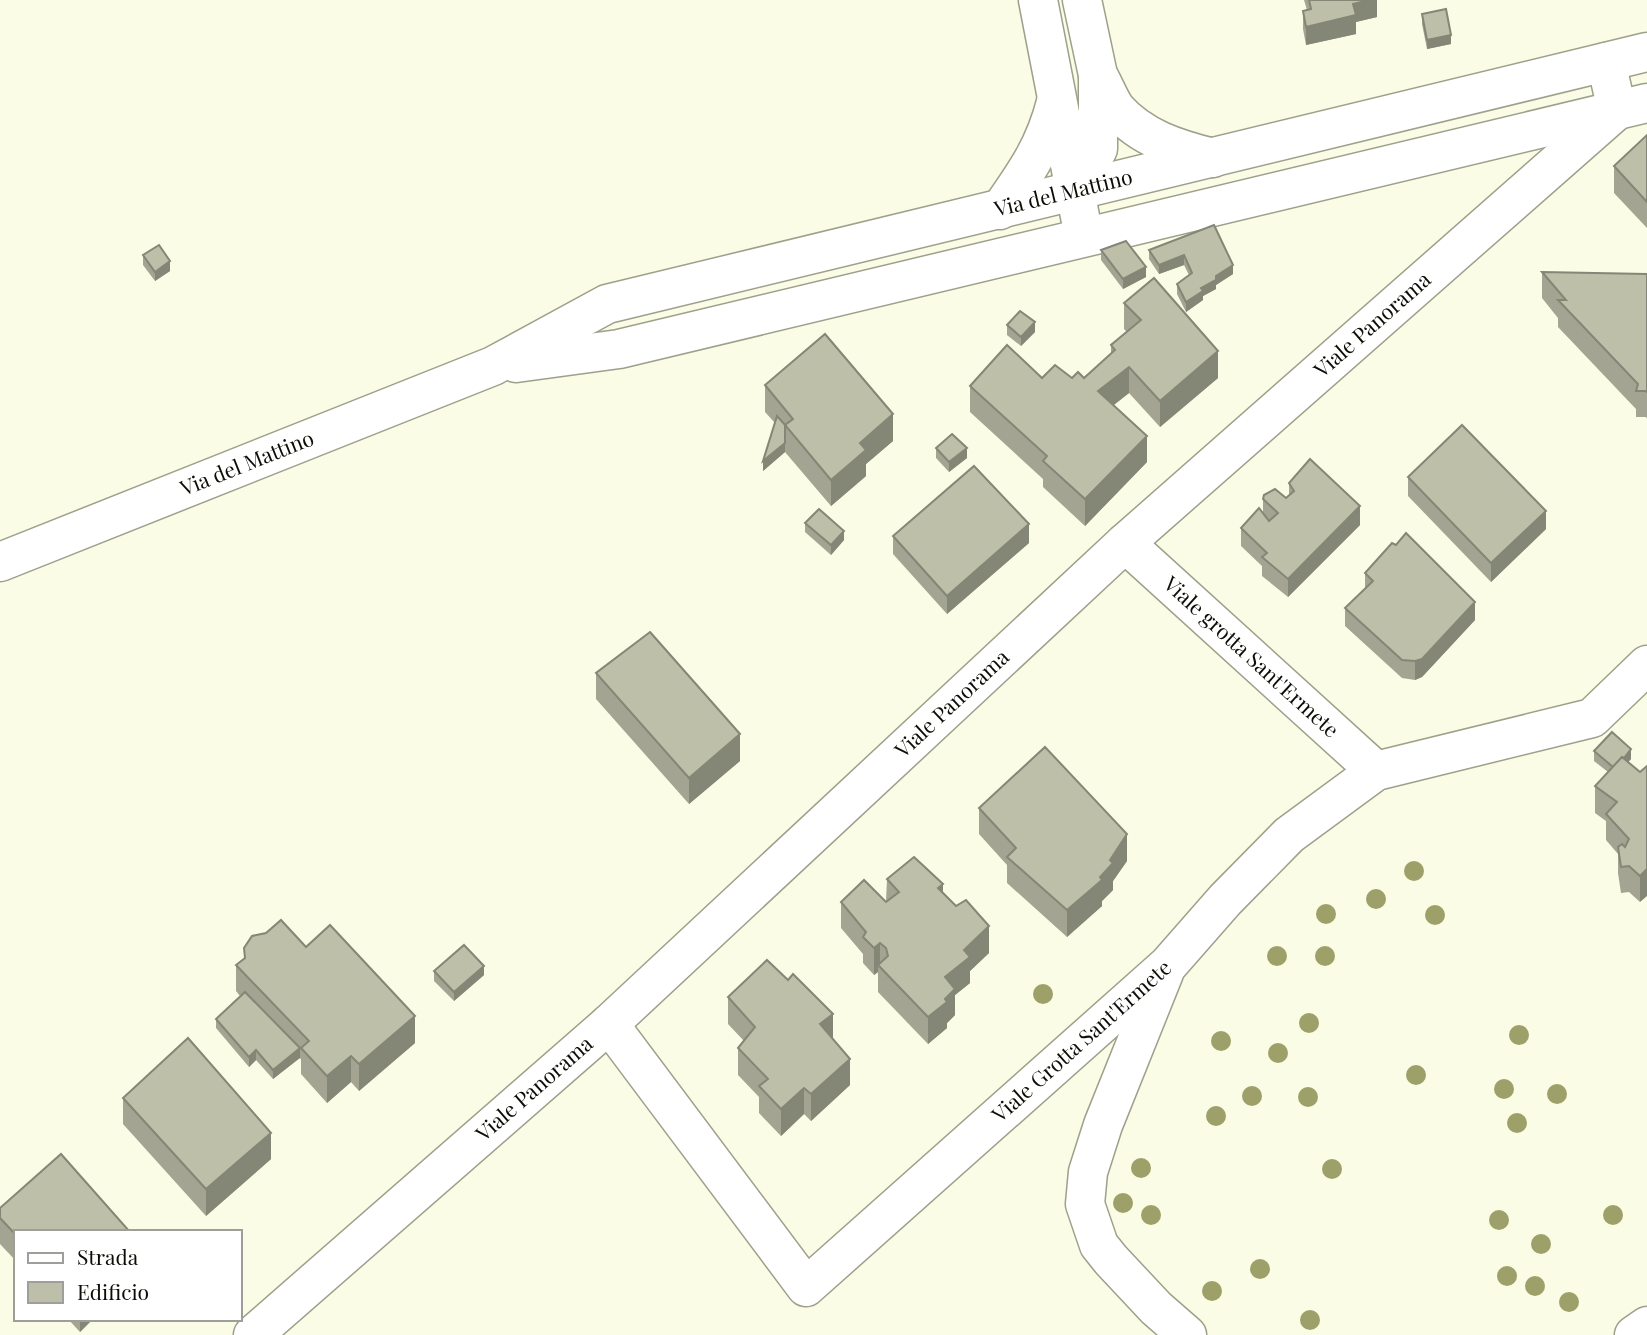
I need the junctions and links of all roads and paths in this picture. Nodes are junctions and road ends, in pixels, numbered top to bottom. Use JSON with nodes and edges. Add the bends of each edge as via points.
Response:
{"nodes":[{"id":1,"x":1038,"y":0,"type":"edge"},
{"id":2,"x":1082,"y":0,"type":"edge"},
{"id":3,"x":1647,"y":52,"type":"edge"},
{"id":4,"x":1606,"y":62,"type":"junction"},
{"id":5,"x":1098,"y":75,"type":"junction"},
{"id":6,"x":1058,"y":96,"type":"junction"},
{"id":7,"x":1632,"y":107,"type":"edge"},
{"id":8,"x":1213,"y":158,"type":"junction"},
{"id":9,"x":1074,"y":192,"type":"junction"},
{"id":10,"x":1000,"y":210,"type":"junction"},
{"id":11,"x":1084,"y":237,"type":"junction"},
{"id":12,"x":493,"y":366,"type":"junction"},
{"id":13,"x":1125,"y":543,"type":"junction"},
{"id":14,"x":0,"y":562,"type":"edge"},
{"id":15,"x":1647,"y":665,"type":"edge"},
{"id":16,"x":1376,"y":771,"type":"junction"},
{"id":17,"x":1168,"y":965,"type":"junction"},
{"id":18,"x":610,"y":1024,"type":"junction"},
{"id":19,"x":1647,"y":1326,"type":"edge"},
{"id":20,"x":253,"y":1335,"type":"edge"},
{"id":21,"x":1187,"y":1335,"type":"edge"},
{"id":22,"x":1634,"y":1335,"type":"edge"}],
"edges":[{"from":1,"to":6,"type":"street"},
{"from":2,"to":5,"type":"street"},
{"from":3,"to":4,"type":"street","name":"Via del Mattino"},
{"from":4,"to":7,"type":"street"},
{"from":4,"to":8,"type":"street","name":"Via del Mattino"},
{"from":5,"to":8,"type":"street","via":[[1116,108],[1140,130],[1171,148]]},
{"from":5,"to":9,"type":"street","via":[[1098,149]]},
{"from":6,"to":9,"type":"street"},
{"from":6,"to":10,"type":"street","via":[[1036,158]]},
{"from":7,"to":11,"type":"street","name":"Via del Mattino"},
{"from":7,"to":13,"type":"street","name":"Viale Panorama"},
{"from":8,"to":9,"type":"street","name":"Via del Mattino"},
{"from":9,"to":10,"type":"street","name":"Via del Mattino"},
{"from":9,"to":11,"type":"street"},
{"from":10,"to":12,"type":"street","name":"Via del Mattino","via":[[607,304]]},
{"from":11,"to":12,"type":"street","name":"Via del Mattino","via":[[619,348]]},
{"from":12,"to":14,"type":"street","name":"Via del Mattino"},
{"from":13,"to":16,"type":"street","name":"Viale grotta Sant'Ermete"},
{"from":13,"to":18,"type":"street","name":"Viale Panorama"},
{"from":15,"to":16,"type":"street","name":"Viale Grotta Sant'Ermete","via":[[1592,718]]},
{"from":16,"to":17,"type":"street","name":"Viale Grotta Sant'Ermete","via":[[1289,835]]},
{"from":17,"to":18,"type":"street","name":"Viale Grotta Sant'Ermete","via":[[806,1287]]},
{"from":17,"to":21,"type":"street","via":[[1103,1125],[1087,1172],[1085,1204],[1099,1245]]},
{"from":18,"to":20,"type":"street","name":"Viale Panorama"},
{"from":19,"to":22,"type":"street"}]}
